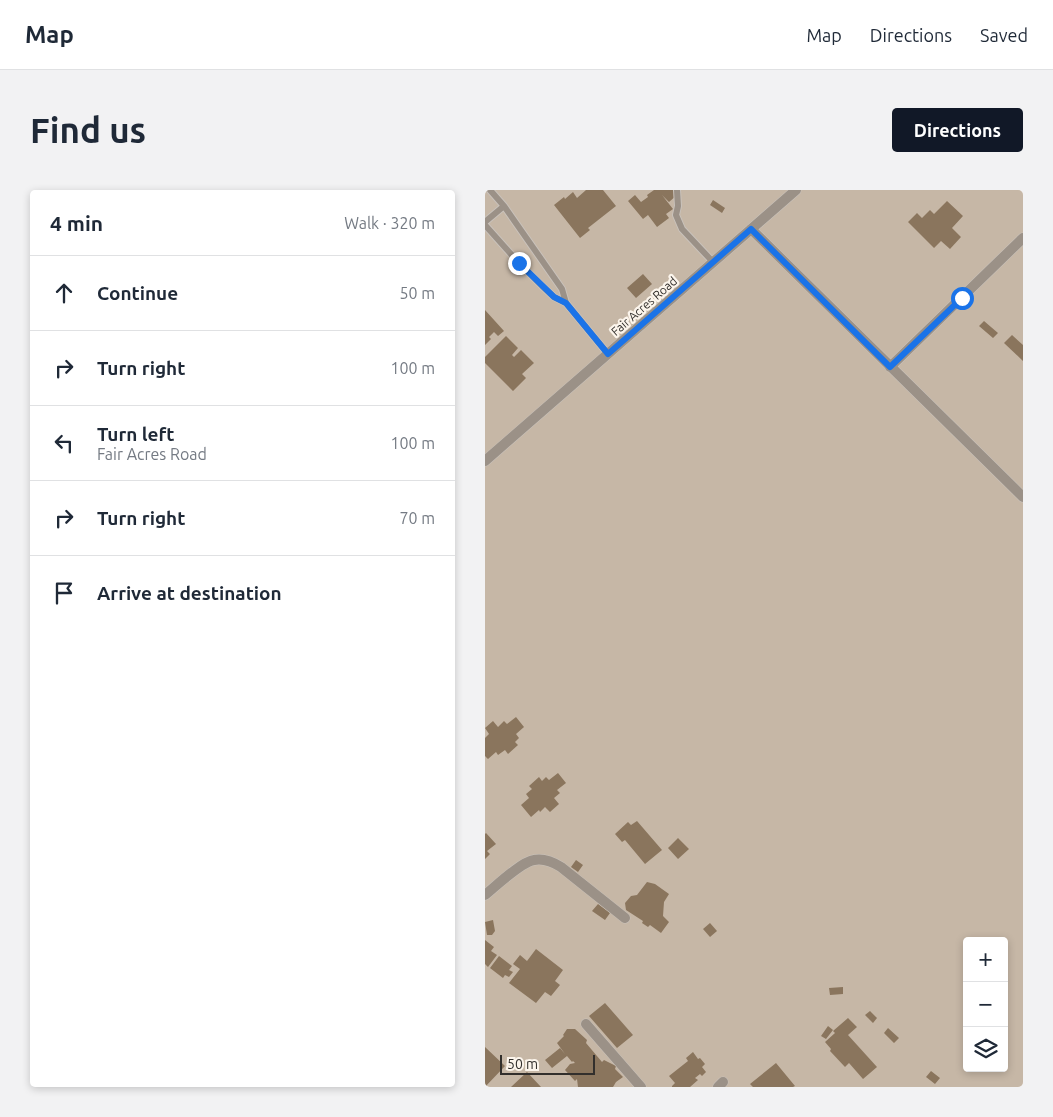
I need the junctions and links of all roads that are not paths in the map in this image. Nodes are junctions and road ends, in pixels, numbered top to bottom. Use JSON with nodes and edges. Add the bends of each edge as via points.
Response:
{"nodes":[{"id":1,"x":489,"y":190,"type":"edge"},
{"id":2,"x":677,"y":190,"type":"edge"},
{"id":3,"x":797,"y":190,"type":"edge"},
{"id":4,"x":485,"y":195,"type":"edge"},
{"id":5,"x":504,"y":206,"type":"junction"},
{"id":6,"x":485,"y":224,"type":"edge"},
{"id":7,"x":751,"y":229,"type":"junction"},
{"id":8,"x":1023,"y":238,"type":"edge"},
{"id":9,"x":713,"y":262,"type":"junction"},
{"id":10,"x":566,"y":303,"type":"junction"},
{"id":11,"x":608,"y":354,"type":"junction"},
{"id":12,"x":890,"y":367,"type":"junction"},
{"id":13,"x":485,"y":461,"type":"edge"},
{"id":14,"x":1023,"y":497,"type":"edge"},
{"id":15,"x":485,"y":895,"type":"edge"},
{"id":16,"x":625,"y":918,"type":"dead end"},
{"id":17,"x":586,"y":1024,"type":"dead end"},
{"id":18,"x":641,"y":1087,"type":"edge"}],
"edges":[{"from":1,"to":4,"type":"lane"},
{"from":1,"to":5,"type":"lane"},
{"from":2,"to":9,"type":"lane","via":[[676,215],[682,229]]},
{"from":3,"to":7,"type":"street","name":"Fair Acres Road"},
{"from":5,"to":6,"type":"lane"},
{"from":5,"to":10,"type":"lane","via":[[562,289]]},
{"from":6,"to":10,"type":"lane","via":[[542,286]]},
{"from":7,"to":9,"type":"street","name":"Fair Acres Road"},
{"from":7,"to":12,"type":"street"},
{"from":8,"to":12,"type":"street"},
{"from":9,"to":11,"type":"street","name":"Fair Acres Road"},
{"from":10,"to":11,"type":"lane"},
{"from":11,"to":13,"type":"street","name":"Fair Acres Road"},
{"from":12,"to":14,"type":"street"},
{"from":15,"to":16,"type":"street","via":[[523,864],[543,860],[561,867]]},
{"from":17,"to":18,"type":"street"}]}
